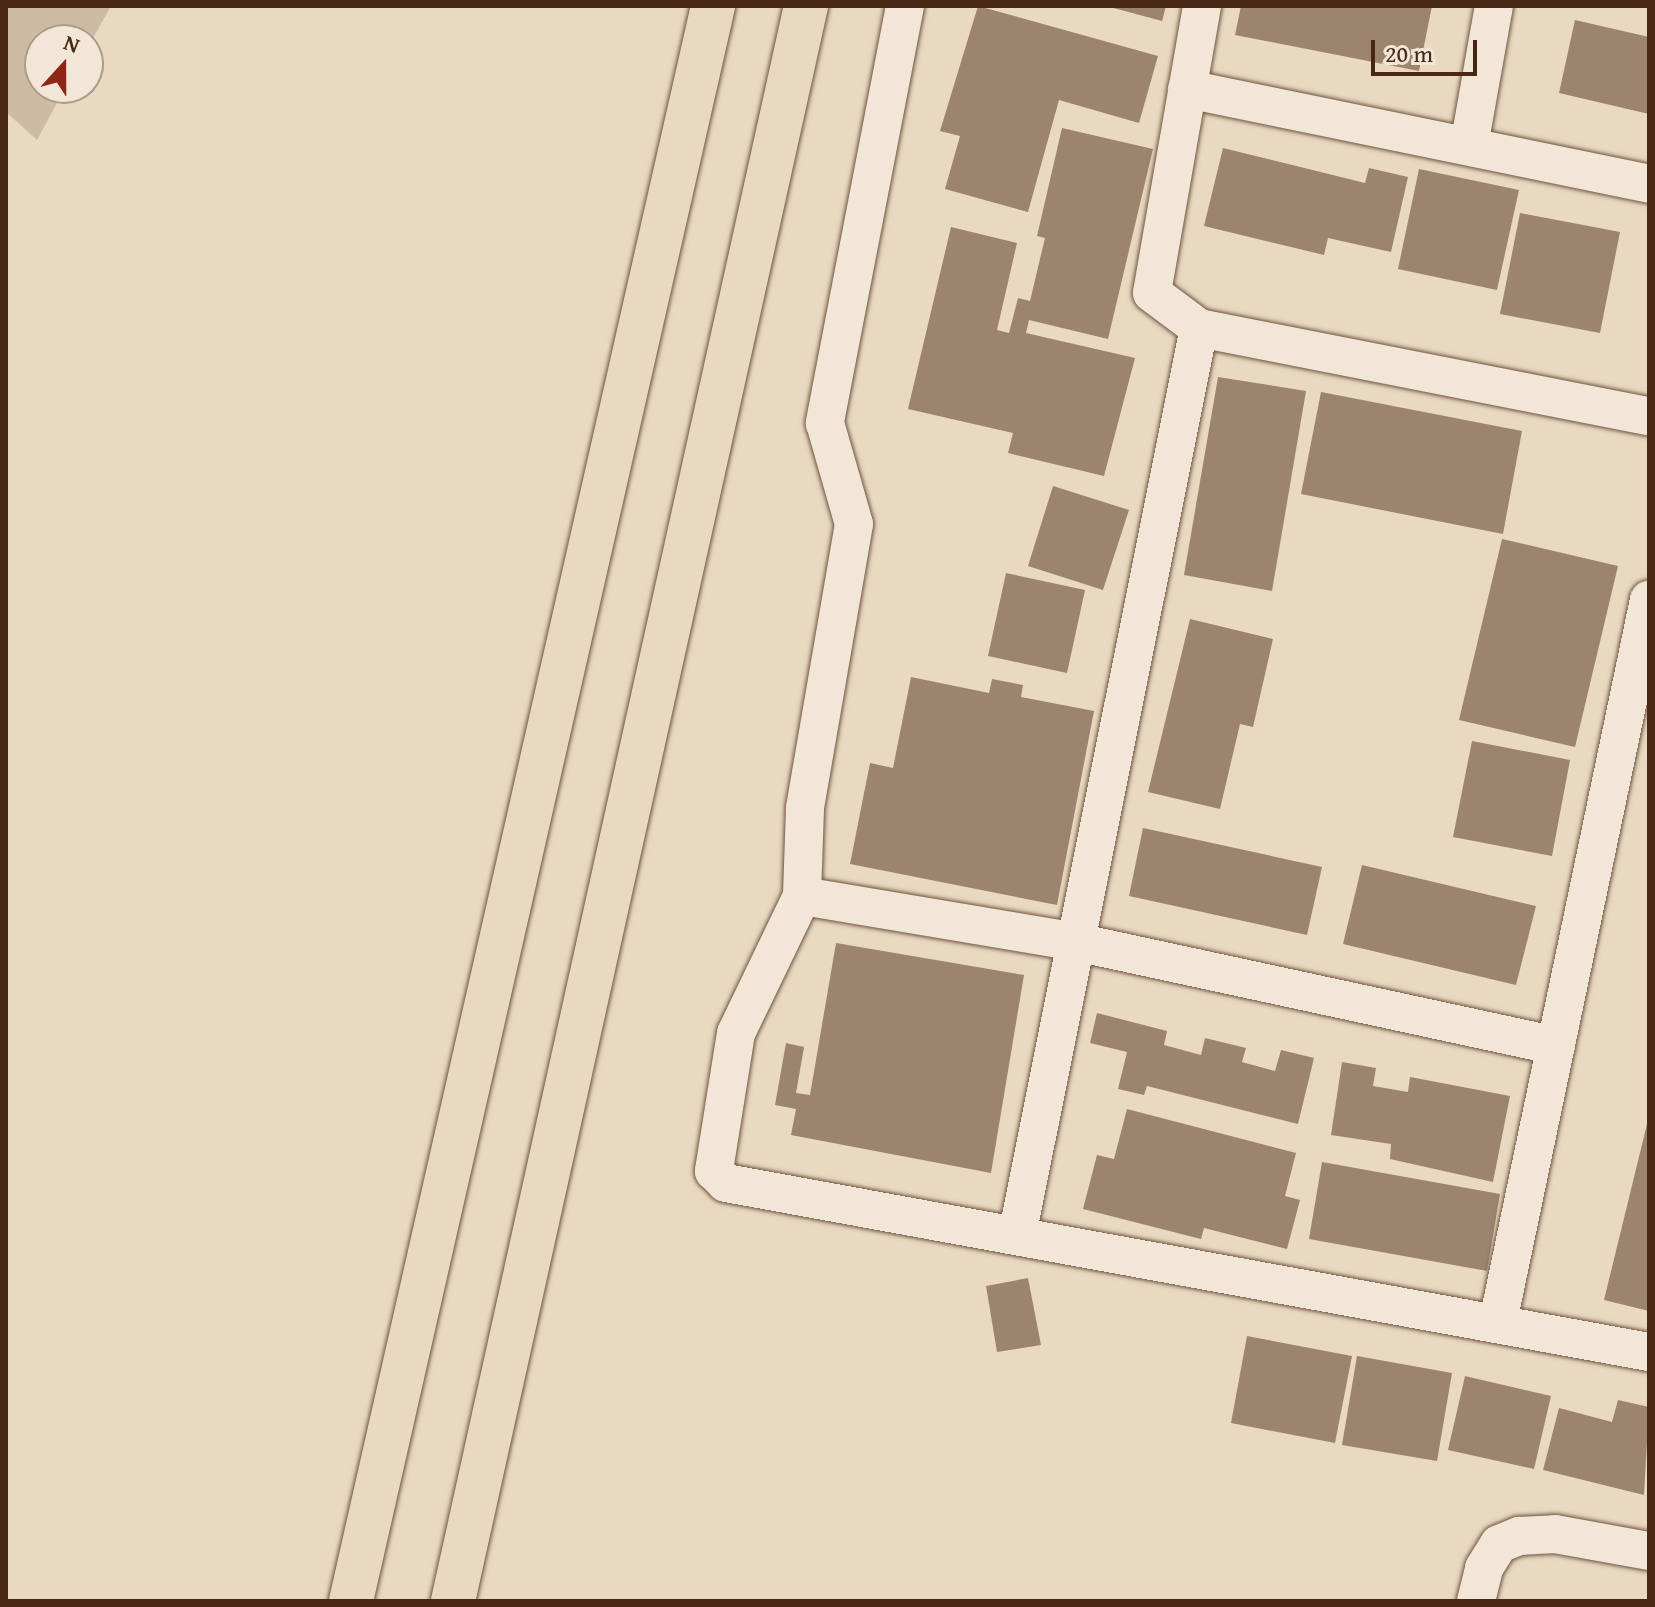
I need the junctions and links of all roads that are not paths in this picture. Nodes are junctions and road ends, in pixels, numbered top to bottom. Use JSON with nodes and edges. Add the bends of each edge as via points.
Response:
{"nodes":[{"id":1,"x":806,"y":6,"type":"edge"},
{"id":2,"x":905,"y":6,"type":"edge"},
{"id":3,"x":1202,"y":6,"type":"edge"},
{"id":4,"x":1494,"y":6,"type":"edge"},
{"id":5,"x":708,"y":8,"type":"edge"},
{"id":6,"x":1187,"y":89,"type":"junction"},
{"id":7,"x":1469,"y":146,"type":"junction"},
{"id":8,"x":1649,"y":184,"type":"edge"},
{"id":9,"x":1199,"y":328,"type":"junction"},
{"id":10,"x":1649,"y":416,"type":"edge"},
{"id":11,"x":1649,"y":600,"type":"edge"},
{"id":12,"x":802,"y":896,"type":"junction"},
{"id":13,"x":1076,"y":942,"type":"junction"},
{"id":14,"x":1556,"y":1046,"type":"junction"},
{"id":15,"x":1017,"y":1236,"type":"junction"},
{"id":16,"x":1498,"y":1322,"type":"junction"},
{"id":17,"x":1649,"y":1352,"type":"edge"},
{"id":18,"x":1649,"y":1551,"type":"edge"},
{"id":19,"x":351,"y":1601,"type":"edge"},
{"id":20,"x":453,"y":1601,"type":"edge"},
{"id":21,"x":1476,"y":1601,"type":"edge"}],
"edges":[{"from":1,"to":20,"type":"main road"},
{"from":2,"to":12,"type":"street","via":[[825,423],[854,524],[805,809]]},
{"from":3,"to":6,"type":"street"},
{"from":4,"to":7,"type":"street"},
{"from":5,"to":19,"type":"main road"},
{"from":6,"to":7,"type":"street"},
{"from":6,"to":9,"type":"street","via":[[1152,293]]},
{"from":7,"to":8,"type":"street"},
{"from":9,"to":10,"type":"street"},
{"from":9,"to":13,"type":"street"},
{"from":11,"to":14,"type":"street"},
{"from":12,"to":13,"type":"street"},
{"from":12,"to":15,"type":"street","via":[[736,1033],[714,1171],[726,1183]]},
{"from":13,"to":14,"type":"street"},
{"from":13,"to":15,"type":"street"},
{"from":14,"to":16,"type":"street"},
{"from":15,"to":16,"type":"street"},
{"from":16,"to":17,"type":"street"},
{"from":18,"to":21,"type":"street","via":[[1555,1534],[1519,1536],[1499,1544],[1484,1568]]}]}
